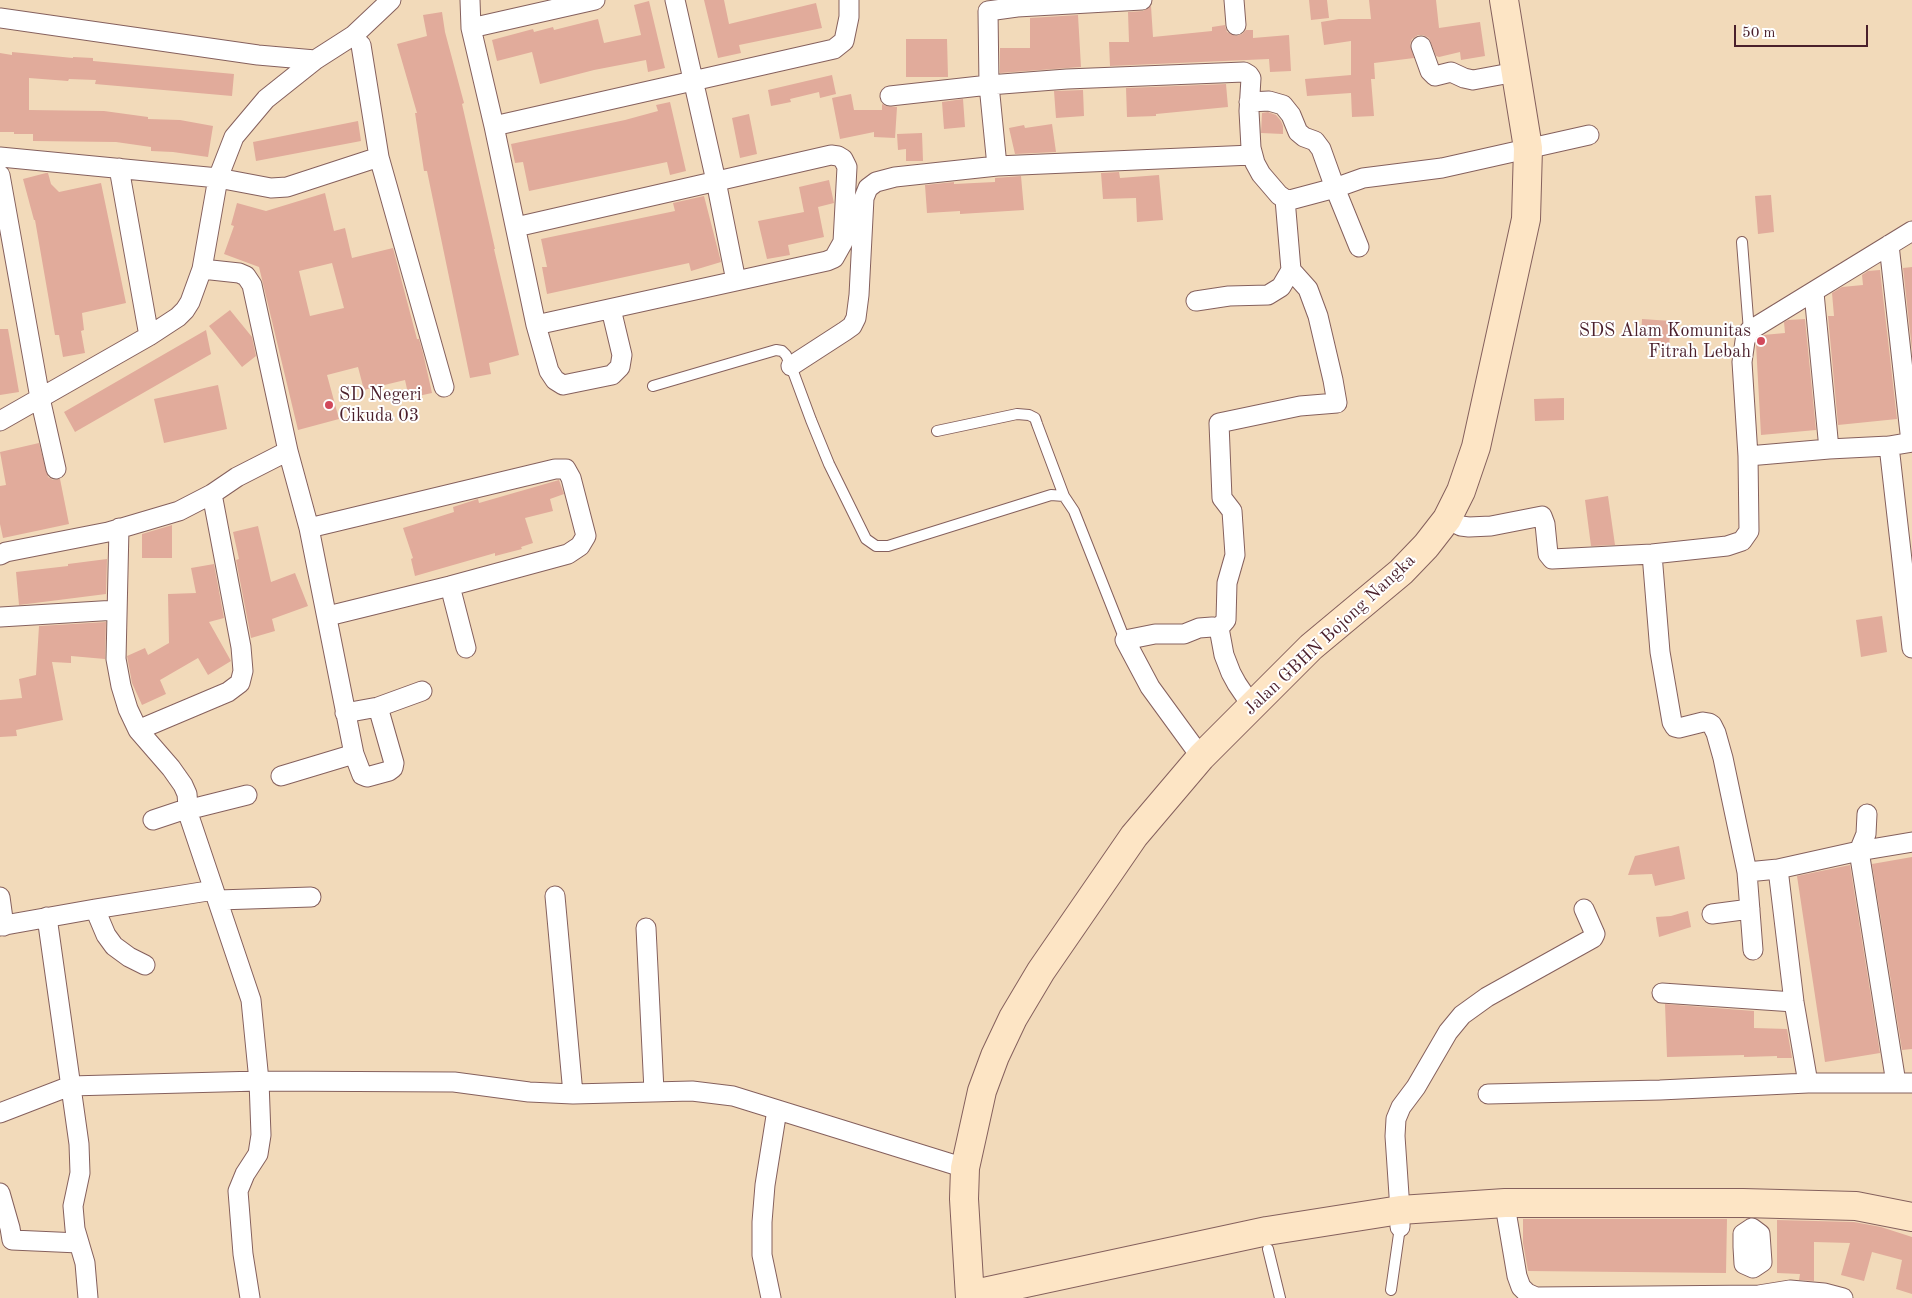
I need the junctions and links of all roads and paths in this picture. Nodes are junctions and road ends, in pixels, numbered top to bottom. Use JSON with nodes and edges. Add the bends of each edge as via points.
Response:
{"nodes":[{"id":1,"x":391,"y":0,"type":"edge"},
{"id":2,"x":470,"y":0,"type":"edge"},
{"id":3,"x":595,"y":0,"type":"edge"},
{"id":4,"x":675,"y":0,"type":"edge"},
{"id":5,"x":849,"y":0,"type":"edge"},
{"id":6,"x":1142,"y":0,"type":"edge"},
{"id":7,"x":1234,"y":0,"type":"edge"},
{"id":8,"x":1504,"y":0,"type":"edge"},
{"id":9,"x":987,"y":6,"type":"edge"},
{"id":10,"x":0,"y":18,"type":"edge"},
{"id":11,"x":1236,"y":25,"type":"dead end"},
{"id":12,"x":471,"y":28,"type":"junction"},
{"id":13,"x":361,"y":45,"type":"dead end"},
{"id":14,"x":1421,"y":46,"type":"dead end"},
{"id":15,"x":315,"y":60,"type":"junction"},
{"id":16,"x":1516,"y":72,"type":"junction"},
{"id":17,"x":694,"y":82,"type":"junction"},
{"id":18,"x":989,"y":85,"type":"junction"},
{"id":19,"x":890,"y":96,"type":"dead end"},
{"id":20,"x":1249,"y":102,"type":"junction"},
{"id":21,"x":494,"y":126,"type":"junction"},
{"id":22,"x":1589,"y":135,"type":"dead end"},
{"id":23,"x":1528,"y":148,"type":"junction"},
{"id":24,"x":1252,"y":155,"type":"junction"},
{"id":25,"x":0,"y":157,"type":"edge"},
{"id":26,"x":379,"y":158,"type":"junction"},
{"id":27,"x":997,"y":166,"type":"junction"},
{"id":28,"x":119,"y":168,"type":"junction"},
{"id":29,"x":0,"y":175,"type":"edge"},
{"id":30,"x":218,"y":178,"type":"junction"},
{"id":31,"x":716,"y":181,"type":"junction"},
{"id":32,"x":1335,"y":188,"type":"junction"},
{"id":33,"x":1285,"y":199,"type":"junction"},
{"id":34,"x":516,"y":227,"type":"junction"},
{"id":35,"x":1912,"y":231,"type":"edge"},
{"id":36,"x":1742,"y":242,"type":"dead end"},
{"id":37,"x":1889,"y":245,"type":"junction"},
{"id":38,"x":1359,"y":247,"type":"dead end"},
{"id":39,"x":202,"y":269,"type":"junction"},
{"id":40,"x":1291,"y":270,"type":"junction"},
{"id":41,"x":736,"y":281,"type":"junction"},
{"id":42,"x":1814,"y":293,"type":"junction"},
{"id":43,"x":1196,"y":301,"type":"dead end"},
{"id":44,"x":611,"y":309,"type":"junction"},
{"id":45,"x":536,"y":325,"type":"junction"},
{"id":46,"x":1750,"y":332,"type":"junction"},
{"id":47,"x":149,"y":336,"type":"junction"},
{"id":48,"x":791,"y":366,"type":"junction"},
{"id":49,"x":653,"y":386,"type":"dead end"},
{"id":50,"x":444,"y":387,"type":"dead end"},
{"id":51,"x":40,"y":398,"type":"junction"},
{"id":52,"x":0,"y":421,"type":"edge"},
{"id":53,"x":937,"y":431,"type":"dead end"},
{"id":54,"x":1911,"y":442,"type":"edge"},
{"id":55,"x":1889,"y":446,"type":"junction"},
{"id":56,"x":1829,"y":449,"type":"junction"},
{"id":57,"x":288,"y":451,"type":"junction"},
{"id":58,"x":1748,"y":456,"type":"junction"},
{"id":59,"x":56,"y":469,"type":"dead end"},
{"id":60,"x":212,"y":494,"type":"junction"},
{"id":61,"x":1064,"y":496,"type":"junction"},
{"id":62,"x":1447,"y":519,"type":"junction"},
{"id":63,"x":119,"y":528,"type":"junction"},
{"id":64,"x":309,"y":528,"type":"junction"},
{"id":65,"x":1652,"y":554,"type":"junction"},
{"id":66,"x":0,"y":555,"type":"edge"},
{"id":67,"x":450,"y":586,"type":"junction"},
{"id":68,"x":117,"y":610,"type":"junction"},
{"id":69,"x":328,"y":616,"type":"junction"},
{"id":70,"x":0,"y":618,"type":"edge"},
{"id":71,"x":1219,"y":628,"type":"junction"},
{"id":72,"x":1125,"y":640,"type":"junction"},
{"id":73,"x":466,"y":648,"type":"dead end"},
{"id":74,"x":1912,"y":648,"type":"edge"},
{"id":75,"x":422,"y":691,"type":"dead end"},
{"id":76,"x":1252,"y":706,"type":"junction"},
{"id":77,"x":378,"y":707,"type":"junction"},
{"id":78,"x":345,"y":713,"type":"junction"},
{"id":79,"x":138,"y":730,"type":"junction"},
{"id":80,"x":354,"y":754,"type":"junction"},
{"id":81,"x":1201,"y":756,"type":"junction"},
{"id":82,"x":281,"y":776,"type":"dead end"},
{"id":83,"x":247,"y":795,"type":"dead end"},
{"id":84,"x":186,"y":808,"type":"junction"},
{"id":85,"x":1867,"y":814,"type":"dead end"},
{"id":86,"x":153,"y":820,"type":"dead end"},
{"id":87,"x":1912,"y":842,"type":"edge"},
{"id":88,"x":1859,"y":850,"type":"junction"},
{"id":89,"x":1778,"y":869,"type":"junction"},
{"id":90,"x":1747,"y":872,"type":"junction"},
{"id":91,"x":216,"y":895,"type":"junction"},
{"id":92,"x":555,"y":896,"type":"dead end"},
{"id":93,"x":0,"y":897,"type":"edge"},
{"id":94,"x":311,"y":897,"type":"dead end"},
{"id":95,"x":95,"y":908,"type":"junction"},
{"id":96,"x":1750,"y":908,"type":"junction"},
{"id":97,"x":1584,"y":909,"type":"dead end"},
{"id":98,"x":1712,"y":914,"type":"dead end"},
{"id":99,"x":47,"y":917,"type":"junction"},
{"id":100,"x":2,"y":926,"type":"edge"},
{"id":101,"x":646,"y":928,"type":"dead end"},
{"id":102,"x":1753,"y":950,"type":"dead end"},
{"id":103,"x":145,"y":965,"type":"dead end"},
{"id":104,"x":1662,"y":993,"type":"dead end"},
{"id":105,"x":1794,"y":1002,"type":"junction"},
{"id":106,"x":259,"y":1081,"type":"junction"},
{"id":107,"x":1808,"y":1083,"type":"junction"},
{"id":108,"x":1904,"y":1083,"type":"edge"},
{"id":109,"x":70,"y":1086,"type":"junction"},
{"id":110,"x":654,"y":1091,"type":"junction"},
{"id":111,"x":573,"y":1094,"type":"junction"},
{"id":112,"x":1488,"y":1094,"type":"dead end"},
{"id":113,"x":777,"y":1110,"type":"junction"},
{"id":114,"x":0,"y":1113,"type":"edge"},
{"id":115,"x":965,"y":1168,"type":"junction"},
{"id":116,"x":0,"y":1193,"type":"edge"},
{"id":117,"x":1752,"y":1215,"type":"junction"},
{"id":118,"x":1507,"y":1217,"type":"junction"},
{"id":119,"x":1400,"y":1218,"type":"junction"},
{"id":120,"x":1912,"y":1218,"type":"edge"},
{"id":121,"x":1912,"y":1230,"type":"edge"},
{"id":122,"x":79,"y":1243,"type":"junction"},
{"id":123,"x":1268,"y":1250,"type":"junction"},
{"id":124,"x":1391,"y":1290,"type":"dead end"},
{"id":125,"x":1759,"y":1296,"type":"edge"},
{"id":126,"x":970,"y":1297,"type":"edge"},
{"id":127,"x":88,"y":1298,"type":"edge"},
{"id":128,"x":250,"y":1298,"type":"edge"},
{"id":129,"x":771,"y":1298,"type":"edge"},
{"id":130,"x":1042,"y":1298,"type":"edge"},
{"id":131,"x":1280,"y":1298,"type":"edge"},
{"id":132,"x":1843,"y":1298,"type":"edge"}],
"edges":[{"from":1,"to":15,"type":"street","via":[[354,35]]},
{"from":2,"to":12,"type":"street"},
{"from":3,"to":12,"type":"street"},
{"from":4,"to":17,"type":"street"},
{"from":5,"to":17,"type":"street","via":[[844,41],[834,49]]},
{"from":6,"to":9,"type":"street"},
{"from":7,"to":11,"type":"street"},
{"from":8,"to":16,"type":"street","name":"Jalan GBHN Bojong Nangka"},
{"from":9,"to":18,"type":"street"},
{"from":10,"to":15,"type":"street","via":[[258,55]]},
{"from":12,"to":21,"type":"street"},
{"from":13,"to":26,"type":"street"},
{"from":14,"to":16,"type":"street","via":[[1430,72],[1435,76],[1451,72],[1473,80]]},
{"from":15,"to":30,"type":"street","via":[[266,99],[248,118],[234,137]]},
{"from":16,"to":23,"type":"street","name":"Jalan GBHN Bojong Nangka"},
{"from":17,"to":21,"type":"street"},
{"from":17,"to":31,"type":"street"},
{"from":18,"to":19,"type":"street"},
{"from":18,"to":20,"type":"street","via":[[1244,72],[1251,78]]},
{"from":18,"to":27,"type":"street"},
{"from":20,"to":24,"type":"street"},
{"from":20,"to":32,"type":"street","via":[[1269,101],[1283,105],[1298,132],[1315,141],[1321,149]]},
{"from":21,"to":34,"type":"street"},
{"from":22,"to":23,"type":"street"},
{"from":23,"to":32,"type":"street","via":[[1442,168],[1363,178]]},
{"from":23,"to":62,"type":"street","name":"Jalan GBHN Bojong Nangka","via":[[1526,219],[1518,260],[1476,447],[1462,491]]},
{"from":24,"to":27,"type":"street"},
{"from":24,"to":33,"type":"street","via":[[1270,186]]},
{"from":25,"to":28,"type":"street"},
{"from":26,"to":30,"type":"street","via":[[288,187],[261,187]]},
{"from":26,"to":50,"type":"street"},
{"from":27,"to":48,"type":"street","via":[[895,178],[876,182],[868,188],[864,198],[856,318],[852,326]]},
{"from":28,"to":30,"type":"street"},
{"from":28,"to":47,"type":"street"},
{"from":29,"to":51,"type":"street"},
{"from":30,"to":39,"type":"street"},
{"from":31,"to":34,"type":"street"},
{"from":31,"to":41,"type":"street"},
{"from":31,"to":41,"type":"street","via":[[831,155],[843,159],[847,167],[843,242],[834,258]]},
{"from":32,"to":33,"type":"street","via":[[1298,199]]},
{"from":32,"to":38,"type":"street"},
{"from":33,"to":40,"type":"street"},
{"from":34,"to":45,"type":"street"},
{"from":35,"to":37,"type":"street"},
{"from":36,"to":46,"type":"lane"},
{"from":37,"to":42,"type":"street"},
{"from":37,"to":54,"type":"street"},
{"from":39,"to":47,"type":"street","via":[[185,310]]},
{"from":39,"to":57,"type":"street","via":[[239,273],[246,276],[252,285]]},
{"from":40,"to":43,"type":"street","via":[[1281,287],[1268,295]]},
{"from":40,"to":71,"type":"street","via":[[1308,289],[1318,316],[1337,403],[1300,406],[1219,423],[1222,498],[1232,511],[1235,556],[1227,583],[1226,620]]},
{"from":41,"to":44,"type":"street"},
{"from":42,"to":46,"type":"street"},
{"from":42,"to":56,"type":"street"},
{"from":44,"to":45,"type":"street"},
{"from":44,"to":45,"type":"street","via":[[622,355],[620,367],[612,375],[563,385],[555,380],[548,371]]},
{"from":46,"to":58,"type":"street","via":[[1745,341],[1742,362]]},
{"from":47,"to":51,"type":"street"},
{"from":48,"to":49,"type":"lane","via":[[786,355],[776,350]]},
{"from":48,"to":61,"type":"lane","via":[[829,464],[866,539],[876,546],[888,546],[1051,496]]},
{"from":51,"to":52,"type":"street"},
{"from":51,"to":59,"type":"street"},
{"from":53,"to":61,"type":"lane","via":[[1017,414],[1035,418]]},
{"from":54,"to":55,"type":"street"},
{"from":55,"to":56,"type":"street"},
{"from":55,"to":74,"type":"street"},
{"from":56,"to":58,"type":"street"},
{"from":57,"to":60,"type":"street"},
{"from":57,"to":64,"type":"street"},
{"from":58,"to":65,"type":"street","via":[[1750,526],[1745,538],[1728,546]]},
{"from":60,"to":63,"type":"street","via":[[179,511]]},
{"from":60,"to":79,"type":"street","via":[[241,647],[243,671],[240,682],[228,692]]},
{"from":61,"to":72,"type":"lane","via":[[1074,511]]},
{"from":62,"to":65,"type":"street","via":[[1469,527],[1542,516],[1548,554],[1552,559]]},
{"from":62,"to":76,"type":"street","name":"Jalan GBHN Bojong Nangka","via":[[1401,572],[1311,647]]},
{"from":63,"to":66,"type":"street"},
{"from":63,"to":68,"type":"street"},
{"from":64,"to":67,"type":"street","via":[[566,469],[586,536],[580,546],[568,554]]},
{"from":64,"to":69,"type":"street"},
{"from":65,"to":90,"type":"street","via":[[1660,652],[1672,722],[1679,728],[1703,722],[1714,728]]},
{"from":67,"to":69,"type":"street"},
{"from":67,"to":73,"type":"street"},
{"from":68,"to":70,"type":"street"},
{"from":68,"to":79,"type":"street","via":[[116,659],[128,709]]},
{"from":69,"to":78,"type":"street"},
{"from":71,"to":72,"type":"street","via":[[1199,628],[1184,634],[1155,634]]},
{"from":71,"to":76,"type":"street","via":[[1231,673]]},
{"from":72,"to":81,"type":"street","via":[[1150,687]]},
{"from":75,"to":77,"type":"street"},
{"from":76,"to":81,"type":"street","name":"Jalan GBHN Bojong Nangka"},
{"from":77,"to":78,"type":"street"},
{"from":77,"to":80,"type":"street","via":[[393,768],[368,777],[362,775]]},
{"from":78,"to":80,"type":"street"},
{"from":79,"to":84,"type":"street","via":[[183,785],[187,794]]},
{"from":80,"to":82,"type":"street"},
{"from":81,"to":115,"type":"street","name":"Jalan GBHN Bojong Nangka","via":[[1134,836],[1041,971],[1013,1018],[982,1091]]},
{"from":83,"to":84,"type":"street"},
{"from":84,"to":86,"type":"street"},
{"from":84,"to":91,"type":"street"},
{"from":85,"to":88,"type":"street","via":[[1866,834]]},
{"from":87,"to":88,"type":"street"},
{"from":88,"to":89,"type":"street"},
{"from":88,"to":108,"type":"street"},
{"from":89,"to":90,"type":"street"},
{"from":89,"to":105,"type":"street"},
{"from":90,"to":96,"type":"street"},
{"from":91,"to":94,"type":"street"},
{"from":91,"to":95,"type":"street"},
{"from":91,"to":106,"type":"street","via":[[250,1000]]},
{"from":92,"to":111,"type":"street"},
{"from":93,"to":100,"type":"street"},
{"from":95,"to":99,"type":"street"},
{"from":95,"to":103,"type":"street","via":[[114,946]]},
{"from":96,"to":98,"type":"street"},
{"from":96,"to":102,"type":"street"},
{"from":97,"to":119,"type":"street","via":[[1593,938],[1487,997],[1462,1015],[1401,1107],[1395,1136]]},
{"from":99,"to":100,"type":"street"},
{"from":99,"to":109,"type":"street"},
{"from":101,"to":110,"type":"street"},
{"from":104,"to":105,"type":"street"},
{"from":105,"to":107,"type":"street"},
{"from":106,"to":109,"type":"street"},
{"from":106,"to":111,"type":"street","via":[[454,1082]]},
{"from":106,"to":128,"type":"street","via":[[260,1144],[238,1191]]},
{"from":107,"to":108,"type":"street"},
{"from":107,"to":112,"type":"street"},
{"from":109,"to":114,"type":"street"},
{"from":109,"to":122,"type":"street","via":[[79,1151],[80,1173],[73,1206]]},
{"from":110,"to":111,"type":"street"},
{"from":110,"to":113,"type":"street","via":[[733,1096]]},
{"from":113,"to":115,"type":"street"},
{"from":113,"to":129,"type":"street","via":[[762,1222],[762,1255]]},
{"from":115,"to":126,"type":"street","name":"Jalan GBHN Bojong Nangka"},
{"from":116,"to":122,"type":"street","via":[[12,1240]]},
{"from":117,"to":118,"type":"street"},
{"from":117,"to":119,"type":"street","via":[[1505,1203]]},
{"from":117,"to":120,"type":"street","via":[[1856,1206]]},
{"from":117,"to":121,"type":"street","via":[[1835,1214]]},
{"from":117,"to":125,"type":"street","via":[[1760,1234],[1762,1262],[1753,1268]]},
{"from":118,"to":119,"type":"street"},
{"from":118,"to":125,"type":"street","via":[[1517,1276],[1521,1287],[1536,1297]]},
{"from":119,"to":123,"type":"street","via":[[1330,1238]]},
{"from":119,"to":124,"type":"lane"},
{"from":119,"to":126,"type":"street","via":[[1267,1231]]},
{"from":122,"to":127,"type":"street","via":[[85,1263]]},
{"from":123,"to":130,"type":"street"},
{"from":123,"to":131,"type":"lane"},
{"from":125,"to":132,"type":"street","via":[[1790,1290]]}]}
